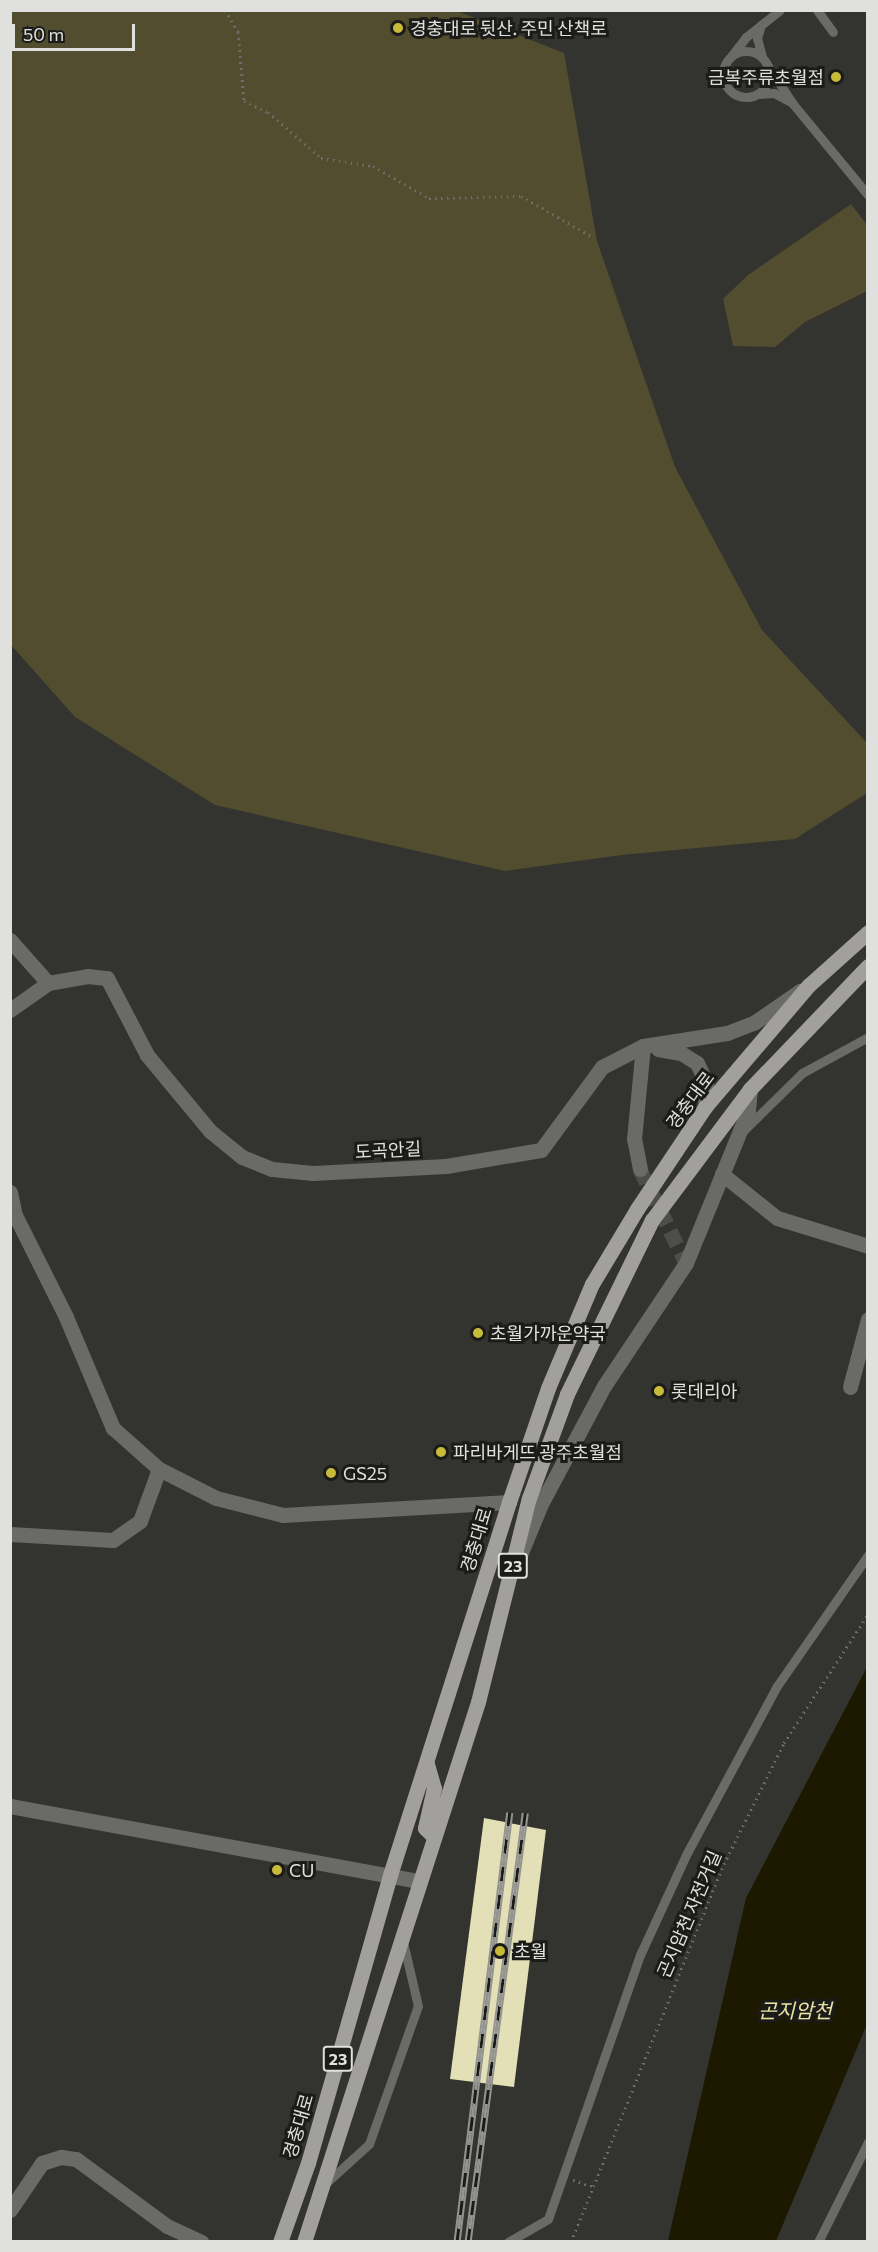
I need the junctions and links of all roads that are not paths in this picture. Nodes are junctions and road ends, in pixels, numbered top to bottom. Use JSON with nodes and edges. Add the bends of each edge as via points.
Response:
{"nodes":[{"id":1,"x":780,"y":10,"type":"edge"},
{"id":2,"x":817,"y":10,"type":"edge"},
{"id":3,"x":764,"y":22,"type":"junction"},
{"id":4,"x":832,"y":32,"type":"dead end"},
{"id":5,"x":729,"y":59,"type":"junction"},
{"id":6,"x":764,"y":60,"type":"junction"},
{"id":7,"x":757,"y":94,"type":"junction"},
{"id":8,"x":793,"y":104,"type":"junction"},
{"id":9,"x":867,"y":195,"type":"edge"},
{"id":10,"x":867,"y":932,"type":"edge"},
{"id":11,"x":10,"y":940,"type":"edge"},
{"id":12,"x":867,"y":966,"type":"edge"},
{"id":13,"x":48,"y":983,"type":"junction"},
{"id":14,"x":809,"y":985,"type":"junction"},
{"id":15,"x":10,"y":1010,"type":"edge"},
{"id":16,"x":867,"y":1037,"type":"edge"},
{"id":17,"x":644,"y":1046,"type":"junction"},
{"id":18,"x":750,"y":1089,"type":"junction"},
{"id":19,"x":705,"y":1107,"type":"junction"},
{"id":20,"x":740,"y":1134,"type":"junction"},
{"id":21,"x":640,"y":1169,"type":"tunnel mouth"},
{"id":22,"x":722,"y":1174,"type":"junction"},
{"id":23,"x":10,"y":1192,"type":"edge"},
{"id":24,"x":13,"y":1216,"type":"edge"},
{"id":25,"x":867,"y":1246,"type":"edge"},
{"id":26,"x":867,"y":1319,"type":"edge"},
{"id":27,"x":850,"y":1387,"type":"dead end"},
{"id":28,"x":159,"y":1469,"type":"junction"},
{"id":29,"x":509,"y":1502,"type":"junction"},
{"id":30,"x":13,"y":1532,"type":"edge"},
{"id":31,"x":867,"y":1555,"type":"edge"},
{"id":32,"x":509,"y":1580,"type":"junction"},
{"id":33,"x":427,"y":1764,"type":"junction"},
{"id":34,"x":10,"y":1806,"type":"edge"},
{"id":35,"x":434,"y":1837,"type":"junction"},
{"id":36,"x":390,"y":1875,"type":"junction"},
{"id":37,"x":420,"y":1881,"type":"junction"},
{"id":38,"x":402,"y":1941,"type":"junction"},
{"id":39,"x":867,"y":2142,"type":"edge"},
{"id":40,"x":326,"y":2183,"type":"junction"},
{"id":41,"x":10,"y":2210,"type":"edge"},
{"id":42,"x":202,"y":2241,"type":"edge"},
{"id":43,"x":280,"y":2241,"type":"edge"},
{"id":44,"x":304,"y":2241,"type":"edge"},
{"id":45,"x":508,"y":2241,"type":"edge"},
{"id":46,"x":818,"y":2241,"type":"edge"}],
"edges":[{"from":1,"to":3,"type":"lane"},
{"from":2,"to":4,"type":"lane"},
{"from":3,"to":5,"type":"lane"},
{"from":3,"to":6,"type":"lane","via":[[757,39]]},
{"from":5,"to":6,"type":"lane","via":[[742,51]]},
{"from":5,"to":7,"type":"lane","via":[[723,74],[728,88],[741,96]]},
{"from":6,"to":7,"type":"lane","via":[[767,84]]},
{"from":6,"to":8,"type":"lane"},
{"from":7,"to":8,"type":"lane","via":[[774,93]]},
{"from":8,"to":9,"type":"lane"},
{"from":10,"to":14,"type":"main road","name":"경충대로","number":"23"},
{"from":11,"to":13,"type":"street"},
{"from":12,"to":18,"type":"main road","number":"23"},
{"from":13,"to":15,"type":"street","name":"도곡안길"},
{"from":13,"to":17,"type":"street","name":"도곡안길","via":[[87,976],[107,978],[147,1055],[210,1131],[242,1157],[272,1169],[313,1173],[446,1166],[541,1150],[602,1067]]},
{"from":14,"to":17,"type":"street","name":"도곡안길","via":[[755,1022],[727,1033]]},
{"from":14,"to":19,"type":"main road","name":"경충대로","number":"23"},
{"from":16,"to":20,"type":"lane","via":[[802,1073]]},
{"from":17,"to":19,"type":"street","via":[[681,1053],[697,1063],[706,1082]]},
{"from":17,"to":21,"type":"street","via":[[634,1139]]},
{"from":18,"to":20,"type":"street"},
{"from":18,"to":32,"type":"main road","number":"23","via":[[652,1220],[618,1288],[567,1394],[529,1498]]},
{"from":19,"to":29,"type":"main road","name":"경충대로","number":"23","via":[[592,1284],[548,1388]]},
{"from":20,"to":22,"type":"street"},
{"from":22,"to":25,"type":"street","via":[[777,1218]]},
{"from":22,"to":32,"type":"street","via":[[686,1263],[604,1386],[541,1504]]},
{"from":23,"to":24,"type":"street"},
{"from":24,"to":28,"type":"street","via":[[66,1317],[113,1428]]},
{"from":26,"to":27,"type":"street"},
{"from":28,"to":29,"type":"street","via":[[216,1498],[283,1515]]},
{"from":28,"to":30,"type":"street","via":[[140,1521],[113,1540]]},
{"from":29,"to":33,"type":"main road","name":"경충대로","number":"23"},
{"from":31,"to":45,"type":"lane","via":[[777,1686],[687,1853],[640,1955],[548,2219]]},
{"from":32,"to":35,"type":"main road","number":"23","via":[[478,1702]]},
{"from":33,"to":35,"type":"main road","via":[[434,1788],[425,1828]]},
{"from":33,"to":36,"type":"main road","name":"경충대로","number":"23"},
{"from":34,"to":36,"type":"street"},
{"from":35,"to":37,"type":"main road","number":"23"},
{"from":36,"to":37,"type":"street"},
{"from":36,"to":43,"type":"main road","name":"경충대로","number":"23","via":[[308,2163]]},
{"from":37,"to":38,"type":"main road","number":"23"},
{"from":38,"to":40,"type":"main road","number":"23"},
{"from":38,"to":40,"type":"lane","via":[[418,2006],[369,2144]]},
{"from":39,"to":46,"type":"lane"},
{"from":40,"to":44,"type":"main road","number":"23"},
{"from":41,"to":42,"type":"street","via":[[42,2163],[61,2157],[76,2158],[167,2226]]}]}
